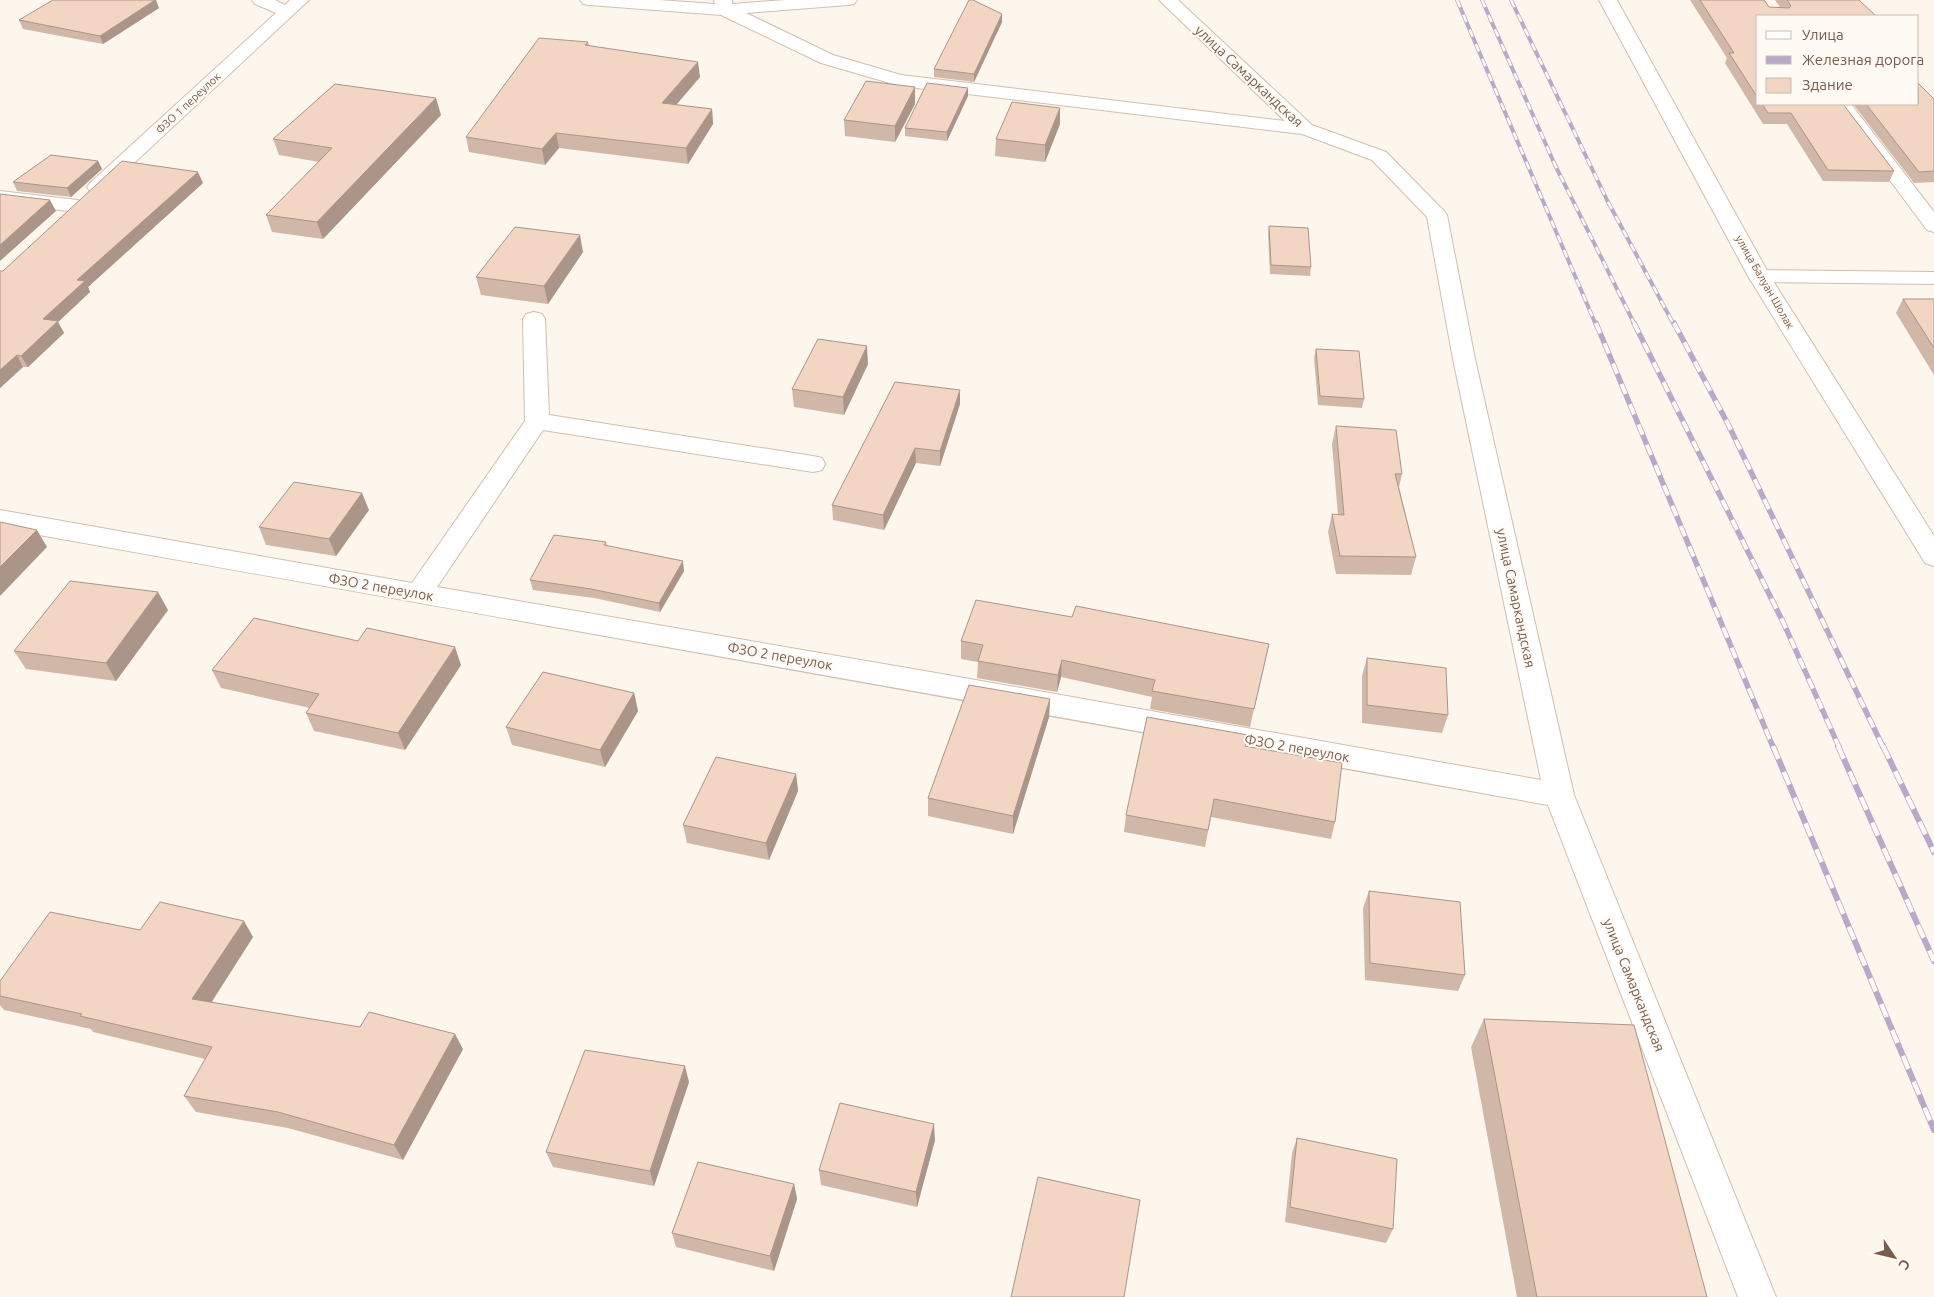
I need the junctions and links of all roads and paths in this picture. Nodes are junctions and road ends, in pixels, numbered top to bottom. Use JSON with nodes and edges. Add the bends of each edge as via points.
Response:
{"nodes":[{"id":1,"x":261,"y":0,"type":"edge"},
{"id":2,"x":589,"y":0,"type":"edge"},
{"id":3,"x":848,"y":0,"type":"edge"},
{"id":4,"x":1168,"y":0,"type":"edge"},
{"id":5,"x":1608,"y":0,"type":"edge"},
{"id":6,"x":724,"y":5,"type":"edge"},
{"id":7,"x":293,"y":6,"type":"edge"},
{"id":8,"x":1843,"y":105,"type":"edge"},
{"id":9,"x":1305,"y":129,"type":"junction"},
{"id":10,"x":0,"y":197,"type":"edge"},
{"id":11,"x":1934,"y":226,"type":"edge"},
{"id":12,"x":1759,"y":276,"type":"junction"},
{"id":13,"x":1934,"y":278,"type":"edge"},
{"id":14,"x":534,"y":319,"type":"dead end"},
{"id":15,"x":536,"y":421,"type":"junction"},
{"id":16,"x":812,"y":464,"type":"dead end"},
{"id":17,"x":0,"y":519,"type":"edge"},
{"id":18,"x":1927,"y":536,"type":"edge"},
{"id":19,"x":1934,"y":557,"type":"edge"},
{"id":20,"x":420,"y":594,"type":"junction"},
{"id":21,"x":1559,"y":795,"type":"junction"},
{"id":22,"x":1757,"y":1297,"type":"edge"}],
"edges":[{"from":1,"to":7,"type":"street"},
{"from":2,"to":6,"type":"street"},
{"from":3,"to":6,"type":"street"},
{"from":4,"to":9,"type":"street","name":"улица Самаркандская"},
{"from":5,"to":12,"type":"street","name":"улица Балуан Шолак"},
{"from":6,"to":9,"type":"street","via":[[827,59],[900,80]]},
{"from":7,"to":10,"type":"street","name":"ФЗО 1 переулок","via":[[70,213]]},
{"from":8,"to":11,"type":"street"},
{"from":9,"to":21,"type":"street","name":"улица Самаркандская","via":[[1379,156],[1437,215],[1466,368]]},
{"from":12,"to":13,"type":"street"},
{"from":12,"to":18,"type":"street","name":"улица Балуан Шолак"},
{"from":14,"to":15,"type":"street"},
{"from":15,"to":16,"type":"street"},
{"from":15,"to":20,"type":"street"},
{"from":17,"to":20,"type":"street","name":"ФЗО 2 переулок"},
{"from":18,"to":19,"type":"street","name":"улица Балуан Шолак"},
{"from":20,"to":21,"type":"street","name":"ФЗО 2 переулок"},
{"from":21,"to":22,"type":"street","name":"улица Самаркандская"}]}
